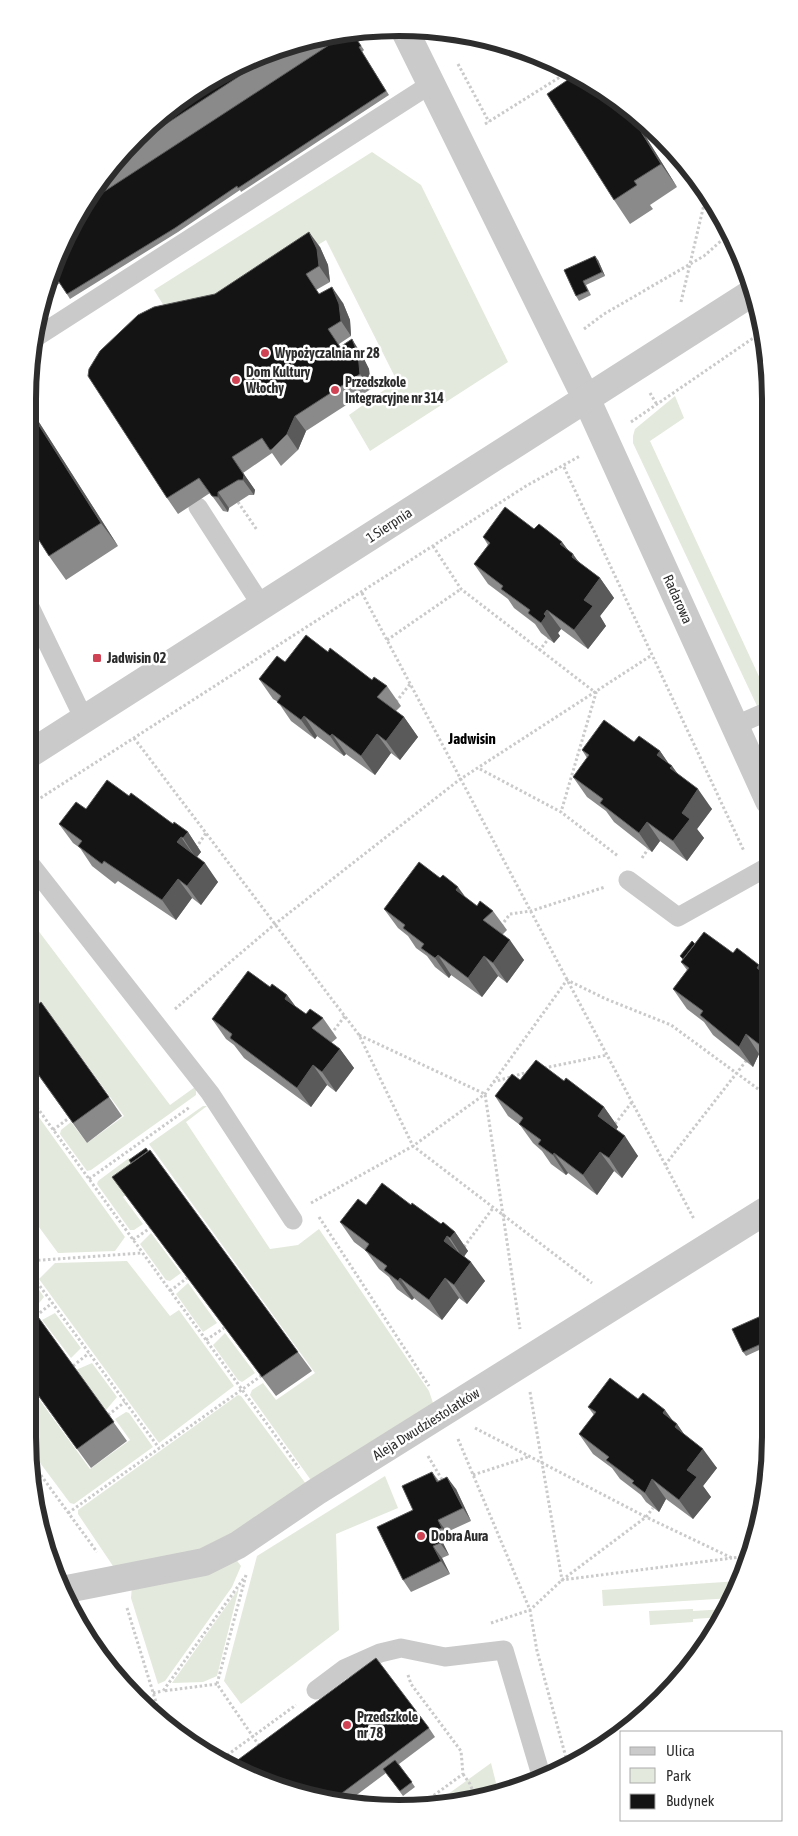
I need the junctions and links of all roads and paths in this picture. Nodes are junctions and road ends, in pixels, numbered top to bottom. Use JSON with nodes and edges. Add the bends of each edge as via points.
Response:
{"nodes":[{"id":1,"x":408,"y":36,"type":"edge"},
{"id":2,"x":453,"y":56,"type":"dead end"},
{"id":3,"x":562,"y":76,"type":"edge"},
{"id":4,"x":431,"y":84,"type":"junction"},
{"id":5,"x":489,"y":122,"type":"junction"},
{"id":6,"x":459,"y":140,"type":"junction"},
{"id":7,"x":704,"y":203,"type":"edge"},
{"id":8,"x":723,"y":238,"type":"edge"},
{"id":9,"x":689,"y":265,"type":"junction"},
{"id":10,"x":746,"y":296,"type":"edge"},
{"id":11,"x":42,"y":333,"type":"edge"},
{"id":12,"x":578,"y":334,"type":"dead end"},
{"id":13,"x":756,"y":336,"type":"edge"},
{"id":14,"x":672,"y":344,"type":"junction"},
{"id":15,"x":586,"y":398,"type":"junction"},
{"id":16,"x":627,"y":425,"type":"dead end"},
{"id":17,"x":581,"y":456,"type":"dead end"},
{"id":18,"x":564,"y":467,"type":"junction"},
{"id":19,"x":238,"y":502,"type":"edge"},
{"id":20,"x":198,"y":507,"type":"edge"},
{"id":21,"x":257,"y":530,"type":"dead end"},
{"id":22,"x":433,"y":546,"type":"junction"},
{"id":23,"x":461,"y":589,"type":"junction"},
{"id":24,"x":362,"y":592,"type":"junction"},
{"id":25,"x":262,"y":606,"type":"junction"},
{"id":26,"x":36,"y":620,"type":"edge"},
{"id":27,"x":549,"y":638,"type":"edge"},
{"id":28,"x":387,"y":640,"type":"junction"},
{"id":29,"x":539,"y":651,"type":"junction"},
{"id":30,"x":652,"y":655,"type":"junction"},
{"id":31,"x":410,"y":684,"type":"junction"},
{"id":32,"x":596,"y":693,"type":"junction"},
{"id":33,"x":396,"y":702,"type":"dead end"},
{"id":34,"x":762,"y":714,"type":"edge"},
{"id":35,"x":84,"y":719,"type":"junction"},
{"id":36,"x":734,"y":726,"type":"junction"},
{"id":37,"x":134,"y":738,"type":"junction"},
{"id":38,"x":36,"y":750,"type":"edge"},
{"id":39,"x":479,"y":769,"type":"junction"},
{"id":40,"x":459,"y":780,"type":"junction"},
{"id":41,"x":762,"y":786,"type":"edge"},
{"id":42,"x":36,"y":801,"type":"edge"},
{"id":43,"x":561,"y":812,"type":"junction"},
{"id":44,"x":206,"y":833,"type":"junction"},
{"id":45,"x":196,"y":848,"type":"dead end"},
{"id":46,"x":762,"y":870,"type":"edge"},
{"id":47,"x":36,"y":871,"type":"edge"},
{"id":48,"x":628,"y":880,"type":"junction"},
{"id":49,"x":531,"y":911,"type":"junction"},
{"id":50,"x":276,"y":924,"type":"junction"},
{"id":51,"x":501,"y":926,"type":"dead end"},
{"id":52,"x":567,"y":980,"type":"junction"},
{"id":53,"x":345,"y":1016,"type":"junction"},
{"id":54,"x":157,"y":1024,"type":"junction"},
{"id":55,"x":331,"y":1034,"type":"dead end"},
{"id":56,"x":359,"y":1035,"type":"junction"},
{"id":57,"x":607,"y":1055,"type":"junction"},
{"id":58,"x":746,"y":1061,"type":"edge"},
{"id":59,"x":543,"y":1069,"type":"edge"},
{"id":60,"x":534,"y":1071,"type":"edge"},
{"id":61,"x":737,"y":1073,"type":"junction"},
{"id":62,"x":40,"y":1077,"type":"edge"},
{"id":63,"x":36,"y":1080,"type":"edge"},
{"id":64,"x":493,"y":1082,"type":"junction"},
{"id":65,"x":762,"y":1091,"type":"edge"},
{"id":66,"x":210,"y":1093,"type":"junction"},
{"id":67,"x":485,"y":1094,"type":"junction"},
{"id":68,"x":632,"y":1102,"type":"junction"},
{"id":69,"x":36,"y":1106,"type":"edge"},
{"id":70,"x":69,"y":1118,"type":"edge"},
{"id":71,"x":615,"y":1124,"type":"dead end"},
{"id":72,"x":53,"y":1130,"type":"junction"},
{"id":73,"x":412,"y":1146,"type":"junction"},
{"id":74,"x":666,"y":1165,"type":"junction"},
{"id":75,"x":89,"y":1179,"type":"junction"},
{"id":76,"x":310,"y":1203,"type":"dead end"},
{"id":77,"x":493,"y":1208,"type":"junction"},
{"id":78,"x":762,"y":1213,"type":"edge"},
{"id":79,"x":503,"y":1216,"type":"junction"},
{"id":80,"x":293,"y":1220,"type":"dead end"},
{"id":81,"x":150,"y":1228,"type":"edge"},
{"id":82,"x":133,"y":1240,"type":"junction"},
{"id":83,"x":464,"y":1248,"type":"dead end"},
{"id":84,"x":709,"y":1248,"type":"junction"},
{"id":85,"x":142,"y":1252,"type":"junction"},
{"id":86,"x":36,"y":1260,"type":"edge"},
{"id":87,"x":187,"y":1278,"type":"edge"},
{"id":88,"x":36,"y":1281,"type":"edge"},
{"id":89,"x":170,"y":1291,"type":"junction"},
{"id":90,"x":52,"y":1303,"type":"junction"},
{"id":91,"x":619,"y":1304,"type":"junction"},
{"id":92,"x":36,"y":1316,"type":"edge"},
{"id":93,"x":224,"y":1328,"type":"edge"},
{"id":94,"x":206,"y":1340,"type":"junction"},
{"id":95,"x":89,"y":1353,"type":"junction"},
{"id":96,"x":525,"y":1362,"type":"junction"},
{"id":97,"x":72,"y":1366,"type":"edge"},
{"id":98,"x":260,"y":1376,"type":"edge"},
{"id":99,"x":241,"y":1388,"type":"junction"},
{"id":100,"x":125,"y":1402,"type":"junction"},
{"id":101,"x":446,"y":1412,"type":"junction"},
{"id":102,"x":108,"y":1415,"type":"edge"},
{"id":103,"x":412,"y":1433,"type":"junction"},
{"id":104,"x":159,"y":1448,"type":"junction"},
{"id":105,"x":528,"y":1457,"type":"junction"},
{"id":106,"x":542,"y":1464,"type":"junction"},
{"id":107,"x":473,"y":1475,"type":"dead end"},
{"id":108,"x":444,"y":1484,"type":"edge"},
{"id":109,"x":316,"y":1492,"type":"junction"},
{"id":110,"x":654,"y":1508,"type":"edge"},
{"id":111,"x":68,"y":1513,"type":"dead end"},
{"id":112,"x":646,"y":1517,"type":"junction"},
{"id":113,"x":741,"y":1557,"type":"edge"},
{"id":114,"x":732,"y":1558,"type":"junction"},
{"id":115,"x":247,"y":1567,"type":"dead end"},
{"id":116,"x":246,"y":1575,"type":"junction"},
{"id":117,"x":562,"y":1580,"type":"junction"},
{"id":118,"x":70,"y":1588,"type":"edge"},
{"id":119,"x":530,"y":1610,"type":"junction"},
{"id":120,"x":488,"y":1624,"type":"dead end"},
{"id":121,"x":413,"y":1674,"type":"dead end"},
{"id":122,"x":217,"y":1684,"type":"junction"},
{"id":123,"x":316,"y":1690,"type":"joint"},
{"id":124,"x":163,"y":1691,"type":"junction"},
{"id":125,"x":153,"y":1693,"type":"dead end"},
{"id":126,"x":252,"y":1736,"type":"junction"},
{"id":127,"x":265,"y":1753,"type":"edge"},
{"id":128,"x":226,"y":1755,"type":"edge"},
{"id":129,"x":566,"y":1758,"type":"edge"},
{"id":130,"x":540,"y":1771,"type":"edge"},
{"id":131,"x":463,"y":1774,"type":"junction"},
{"id":132,"x":473,"y":1792,"type":"edge"},
{"id":133,"x":430,"y":1798,"type":"edge"}],
"edges":[{"from":1,"to":4,"type":"street","name":"Radarowa"},
{"from":2,"to":5,"type":"path"},
{"from":3,"to":5,"type":"path"},
{"from":4,"to":6,"type":"street","name":"Radarowa"},
{"from":4,"to":11,"type":"lane"},
{"from":5,"to":6,"type":"path"},
{"from":6,"to":15,"type":"street","name":"Radarowa"},
{"from":7,"to":9,"type":"path"},
{"from":8,"to":9,"type":"path"},
{"from":9,"to":12,"type":"path","via":[[604,314]]},
{"from":9,"to":14,"type":"path"},
{"from":10,"to":14,"type":"street","name":"1 Sierpnia"},
{"from":13,"to":16,"type":"path"},
{"from":14,"to":15,"type":"street","name":"1 Sierpnia"},
{"from":15,"to":25,"type":"street","name":"1 Sierpnia"},
{"from":15,"to":36,"type":"street","name":"Radarowa"},
{"from":17,"to":18,"type":"path"},
{"from":18,"to":22,"type":"path","via":[[526,486]]},
{"from":18,"to":30,"type":"path"},
{"from":19,"to":21,"type":"path"},
{"from":20,"to":25,"type":"lane"},
{"from":22,"to":23,"type":"path"},
{"from":22,"to":24,"type":"path"},
{"from":23,"to":28,"type":"path"},
{"from":23,"to":29,"type":"path"},
{"from":24,"to":28,"type":"path"},
{"from":24,"to":37,"type":"path"},
{"from":25,"to":35,"type":"street","name":"1 Sierpnia"},
{"from":26,"to":35,"type":"lane"},
{"from":27,"to":29,"type":"path"},
{"from":28,"to":31,"type":"path"},
{"from":29,"to":32,"type":"path"},
{"from":30,"to":32,"type":"path"},
{"from":30,"to":46,"type":"path"},
{"from":31,"to":33,"type":"path"},
{"from":31,"to":40,"type":"path"},
{"from":32,"to":39,"type":"path"},
{"from":32,"to":43,"type":"path"},
{"from":34,"to":36,"type":"lane"},
{"from":35,"to":38,"type":"street","name":"1 Sierpnia"},
{"from":36,"to":41,"type":"street","name":"Radarowa"},
{"from":37,"to":42,"type":"path"},
{"from":37,"to":44,"type":"path"},
{"from":39,"to":40,"type":"path"},
{"from":39,"to":43,"type":"path"},
{"from":40,"to":49,"type":"path"},
{"from":40,"to":50,"type":"path"},
{"from":43,"to":48,"type":"path","via":[[635,869]]},
{"from":44,"to":45,"type":"path"},
{"from":44,"to":50,"type":"path"},
{"from":46,"to":48,"type":"lane","via":[[678,917]]},
{"from":47,"to":54,"type":"lane"},
{"from":48,"to":49,"type":"path"},
{"from":49,"to":51,"type":"path","via":[[510,914]]},
{"from":49,"to":52,"type":"path"},
{"from":50,"to":53,"type":"path"},
{"from":50,"to":54,"type":"path"},
{"from":52,"to":57,"type":"path"},
{"from":52,"to":61,"type":"path","via":[[671,1025]]},
{"from":52,"to":64,"type":"path"},
{"from":53,"to":55,"type":"path"},
{"from":53,"to":56,"type":"path"},
{"from":54,"to":66,"type":"lane"},
{"from":56,"to":67,"type":"path"},
{"from":56,"to":73,"type":"path"},
{"from":57,"to":59,"type":"path"},
{"from":57,"to":68,"type":"path"},
{"from":58,"to":61,"type":"path"},
{"from":60,"to":64,"type":"path"},
{"from":61,"to":65,"type":"path"},
{"from":61,"to":74,"type":"path"},
{"from":62,"to":63,"type":"path"},
{"from":64,"to":67,"type":"path"},
{"from":66,"to":75,"type":"path"},
{"from":66,"to":80,"type":"lane"},
{"from":67,"to":73,"type":"path"},
{"from":67,"to":79,"type":"path"},
{"from":68,"to":71,"type":"path"},
{"from":68,"to":74,"type":"path"},
{"from":69,"to":72,"type":"path"},
{"from":70,"to":72,"type":"path"},
{"from":72,"to":75,"type":"path"},
{"from":73,"to":76,"type":"path"},
{"from":73,"to":77,"type":"path"},
{"from":74,"to":84,"type":"path"},
{"from":75,"to":82,"type":"path"},
{"from":77,"to":79,"type":"path"},
{"from":77,"to":83,"type":"path"},
{"from":78,"to":84,"type":"street","name":"Aleja Dwudziestolatków"},
{"from":79,"to":91,"type":"path"},
{"from":79,"to":96,"type":"path"},
{"from":81,"to":82,"type":"path"},
{"from":82,"to":85,"type":"path"},
{"from":84,"to":91,"type":"street","name":"Aleja Dwudziestolatków"},
{"from":85,"to":86,"type":"path"},
{"from":85,"to":89,"type":"path"},
{"from":87,"to":89,"type":"path"},
{"from":88,"to":90,"type":"path"},
{"from":89,"to":94,"type":"path"},
{"from":90,"to":92,"type":"path"},
{"from":90,"to":95,"type":"path"},
{"from":91,"to":96,"type":"street","name":"Aleja Dwudziestolatków"},
{"from":93,"to":94,"type":"path"},
{"from":94,"to":99,"type":"path"},
{"from":95,"to":97,"type":"path"},
{"from":95,"to":100,"type":"path"},
{"from":96,"to":101,"type":"street","name":"Aleja Dwudziestolatków"},
{"from":96,"to":106,"type":"path"},
{"from":98,"to":99,"type":"path"},
{"from":99,"to":104,"type":"path"},
{"from":99,"to":109,"type":"path"},
{"from":100,"to":102,"type":"path"},
{"from":100,"to":104,"type":"path"},
{"from":101,"to":103,"type":"street","name":"Aleja Dwudziestolatków"},
{"from":101,"to":105,"type":"path"},
{"from":103,"to":108,"type":"path"},
{"from":103,"to":109,"type":"street","name":"Aleja Dwudziestolatków"},
{"from":104,"to":111,"type":"path"},
{"from":105,"to":106,"type":"path"},
{"from":105,"to":107,"type":"path"},
{"from":106,"to":112,"type":"path"},
{"from":106,"to":117,"type":"path"},
{"from":109,"to":118,"type":"street","name":"Aleja Dwudziestolatków","via":[[238,1545],[204,1562]]},
{"from":110,"to":112,"type":"path"},
{"from":112,"to":114,"type":"path"},
{"from":112,"to":117,"type":"path"},
{"from":113,"to":114,"type":"path"},
{"from":114,"to":117,"type":"path"},
{"from":115,"to":116,"type":"path"},
{"from":116,"to":122,"type":"path"},
{"from":116,"to":124,"type":"path"},
{"from":117,"to":119,"type":"path"},
{"from":119,"to":120,"type":"path"},
{"from":119,"to":129,"type":"path","via":[[537,1651]]},
{"from":121,"to":131,"type":"path","via":[[408,1673],[411,1684],[461,1751]]},
{"from":122,"to":124,"type":"path"},
{"from":122,"to":126,"type":"path"},
{"from":123,"to":126,"type":"path"},
{"from":123,"to":130,"type":"lane","via":[[344,1669],[380,1653],[401,1648],[445,1657],[504,1650]]},
{"from":124,"to":125,"type":"path"},
{"from":126,"to":127,"type":"path"},
{"from":126,"to":128,"type":"path"},
{"from":131,"to":132,"type":"path"},
{"from":131,"to":133,"type":"path"}]}
